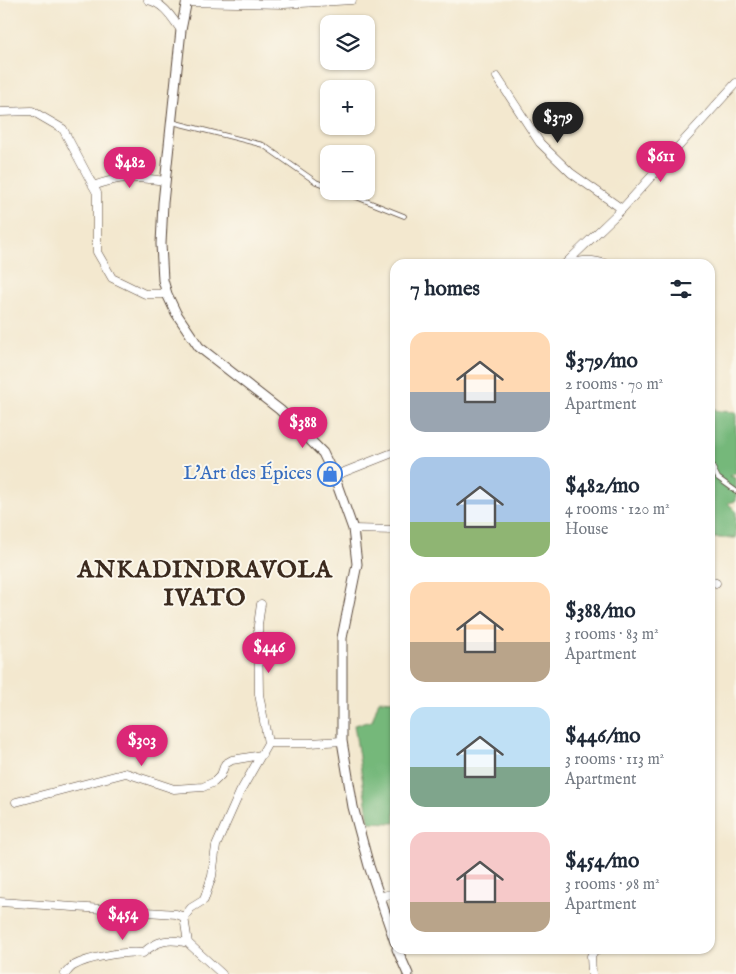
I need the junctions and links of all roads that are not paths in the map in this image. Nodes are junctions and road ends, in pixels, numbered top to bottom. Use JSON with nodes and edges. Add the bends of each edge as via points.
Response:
{"nodes":[{"id":1,"x":148,"y":0,"type":"edge"},
{"id":2,"x":352,"y":0,"type":"edge"},
{"id":3,"x":186,"y":1,"type":"edge"},
{"id":4,"x":240,"y":1,"type":"edge"},
{"id":5,"x":284,"y":2,"type":"edge"},
{"id":6,"x":181,"y":30,"type":"junction"},
{"id":7,"x":497,"y":77,"type":"dead end"},
{"id":8,"x":736,"y":83,"type":"edge"},
{"id":9,"x":0,"y":112,"type":"edge"},
{"id":10,"x":172,"y":122,"type":"junction"},
{"id":11,"x":165,"y":181,"type":"junction"},
{"id":12,"x":320,"y":184,"type":"edge"},
{"id":13,"x":93,"y":186,"type":"junction"},
{"id":14,"x":364,"y":200,"type":"edge"},
{"id":15,"x":622,"y":209,"type":"junction"},
{"id":16,"x":404,"y":216,"type":"dead end"},
{"id":17,"x":570,"y":259,"type":"edge"},
{"id":18,"x":167,"y":294,"type":"junction"},
{"id":19,"x":390,"y":454,"type":"edge"},
{"id":20,"x":715,"y":472,"type":"edge"},
{"id":21,"x":334,"y":476,"type":"junction"},
{"id":22,"x":736,"y":491,"type":"edge"},
{"id":23,"x":353,"y":529,"type":"junction"},
{"id":24,"x":390,"y":530,"type":"edge"},
{"id":25,"x":261,"y":604,"type":"dead end"},
{"id":26,"x":342,"y":742,"type":"junction"},
{"id":27,"x":268,"y":743,"type":"junction"},
{"id":28,"x":262,"y":755,"type":"junction"},
{"id":29,"x":16,"y":802,"type":"dead end"},
{"id":30,"x":390,"y":894,"type":"edge"},
{"id":31,"x":379,"y":897,"type":"junction"},
{"id":32,"x":0,"y":902,"type":"edge"},
{"id":33,"x":184,"y":917,"type":"junction"},
{"id":34,"x":390,"y":928,"type":"edge"},
{"id":35,"x":188,"y":943,"type":"junction"},
{"id":36,"x":399,"y":954,"type":"edge"},
{"id":37,"x":592,"y":954,"type":"edge"},
{"id":38,"x":64,"y":974,"type":"edge"},
{"id":39,"x":222,"y":974,"type":"edge"},
{"id":40,"x":408,"y":974,"type":"edge"},
{"id":41,"x":592,"y":974,"type":"edge"}],
"edges":[{"from":1,"to":6,"type":"street","via":[[169,12]]},
{"from":2,"to":5,"type":"street"},
{"from":3,"to":4,"type":"street"},
{"from":3,"to":6,"type":"street"},
{"from":4,"to":5,"type":"street"},
{"from":6,"to":10,"type":"street"},
{"from":7,"to":15,"type":"street","via":[[540,143],[572,172]]},
{"from":8,"to":15,"type":"street"},
{"from":9,"to":13,"type":"street","via":[[32,111],[63,129]]},
{"from":10,"to":11,"type":"street"},
{"from":10,"to":12,"type":"lane","via":[[263,146]]},
{"from":11,"to":13,"type":"street","via":[[132,177]]},
{"from":11,"to":18,"type":"street","via":[[161,244]]},
{"from":13,"to":18,"type":"street","via":[[97,193],[97,252],[112,278],[145,294]]},
{"from":14,"to":16,"type":"lane"},
{"from":15,"to":17,"type":"street"},
{"from":18,"to":21,"type":"street","via":[[199,346],[280,410],[323,453]]},
{"from":19,"to":21,"type":"street"},
{"from":20,"to":22,"type":"lane"},
{"from":21,"to":23,"type":"street"},
{"from":23,"to":24,"type":"street"},
{"from":23,"to":26,"type":"street","via":[[357,564],[342,638]]},
{"from":25,"to":27,"type":"street","via":[[258,694]]},
{"from":26,"to":27,"type":"street"},
{"from":26,"to":31,"type":"street","via":[[353,807]]},
{"from":27,"to":28,"type":"street"},
{"from":28,"to":29,"type":"street","via":[[232,760],[225,764],[214,782],[203,787],[174,789],[126,773]]},
{"from":28,"to":33,"type":"street","via":[[240,792],[216,846],[212,876],[204,900]]},
{"from":30,"to":31,"type":"street"},
{"from":31,"to":34,"type":"street"},
{"from":32,"to":33,"type":"street","via":[[130,910]]},
{"from":33,"to":35,"type":"street"},
{"from":35,"to":38,"type":"street","via":[[177,940],[152,944],[143,953],[130,952],[94,959],[74,966]]},
{"from":35,"to":39,"type":"street"},
{"from":36,"to":40,"type":"street"},
{"from":37,"to":41,"type":"street"}]}
